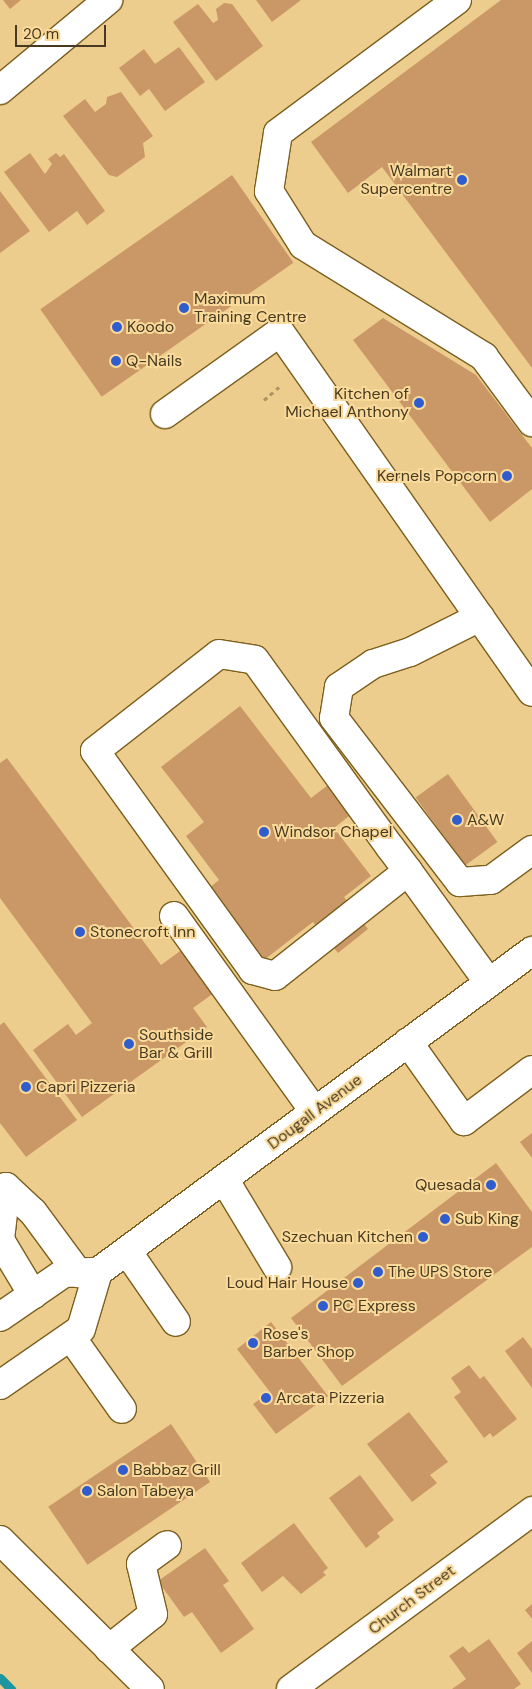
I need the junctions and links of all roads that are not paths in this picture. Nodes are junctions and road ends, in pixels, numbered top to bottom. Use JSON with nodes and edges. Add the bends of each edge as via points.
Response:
{"nodes":[{"id":1,"x":108,"y":0,"type":"edge"},
{"id":2,"x":457,"y":0,"type":"edge"},
{"id":3,"x":0,"y":90,"type":"edge"},
{"id":4,"x":165,"y":414,"type":"dead end"},
{"id":5,"x":532,"y":422,"type":"edge"},
{"id":6,"x":480,"y":617,"type":"junction"},
{"id":7,"x":532,"y":692,"type":"edge"},
{"id":8,"x":532,"y":850,"type":"edge"},
{"id":9,"x":408,"y":871,"type":"junction"},
{"id":10,"x":174,"y":916,"type":"dead end"},
{"id":11,"x":532,"y":951,"type":"edge"},
{"id":12,"x":489,"y":983,"type":"junction"},
{"id":13,"x":408,"y":1042,"type":"junction"},
{"id":14,"x":532,"y":1070,"type":"edge"},
{"id":15,"x":315,"y":1112,"type":"junction"},
{"id":16,"x":224,"y":1179,"type":"junction"},
{"id":17,"x":127,"y":1251,"type":"junction"},
{"id":18,"x":277,"y":1267,"type":"dead end"},
{"id":19,"x":88,"y":1272,"type":"junction"},
{"id":20,"x":33,"y":1295,"type":"junction"},
{"id":21,"x":0,"y":1317,"type":"edge"},
{"id":22,"x":176,"y":1322,"type":"dead end"},
{"id":23,"x":70,"y":1336,"type":"junction"},
{"id":24,"x":0,"y":1385,"type":"edge"},
{"id":25,"x":122,"y":1409,"type":"dead end"},
{"id":26,"x":532,"y":1511,"type":"edge"},
{"id":27,"x":0,"y":1540,"type":"edge"},
{"id":28,"x":167,"y":1545,"type":"dead end"},
{"id":29,"x":110,"y":1649,"type":"junction"},
{"id":30,"x":150,"y":1689,"type":"edge"},
{"id":31,"x":291,"y":1689,"type":"edge"}],
"edges":[{"from":1,"to":3,"type":"main road"},
{"from":2,"to":5,"type":"main road","via":[[278,133],[269,191],[303,245],[484,356]]},
{"from":4,"to":6,"type":"main road","via":[[280,332]]},
{"from":6,"to":7,"type":"main road"},
{"from":6,"to":8,"type":"main road","via":[[410,652],[373,664],[339,687],[334,718],[460,882],[491,880]]},
{"from":9,"to":9,"type":"main road","via":[[255,660],[219,654],[95,751],[163,850],[253,970],[275,976]]},
{"from":9,"to":12,"type":"main road"},
{"from":10,"to":15,"type":"main road"},
{"from":11,"to":12,"type":"main road","name":"Dougall Avenue"},
{"from":12,"to":13,"type":"main road","name":"Dougall Avenue"},
{"from":13,"to":14,"type":"main road","via":[[464,1121]]},
{"from":13,"to":15,"type":"main road","name":"Dougall Avenue"},
{"from":15,"to":16,"type":"main road","name":"Dougall Avenue"},
{"from":16,"to":17,"type":"main road","name":"Dougall Avenue"},
{"from":16,"to":18,"type":"main road"},
{"from":17,"to":19,"type":"main road","name":"Dougall Avenue"},
{"from":17,"to":22,"type":"main road"},
{"from":19,"to":20,"type":"main road","name":"Dougall Avenue","via":[[64,1273]]},
{"from":19,"to":20,"type":"main road","via":[[6,1187],[0,1240]]},
{"from":19,"to":23,"type":"main road","via":[[82,1329]]},
{"from":20,"to":21,"type":"main road","name":"Dougall Avenue"},
{"from":23,"to":24,"type":"main road"},
{"from":23,"to":25,"type":"main road"},
{"from":26,"to":31,"type":"main road","name":"Church Street"},
{"from":27,"to":29,"type":"main road"},
{"from":28,"to":29,"type":"main road","via":[[141,1564],[153,1614]]},
{"from":29,"to":30,"type":"main road"}]}
